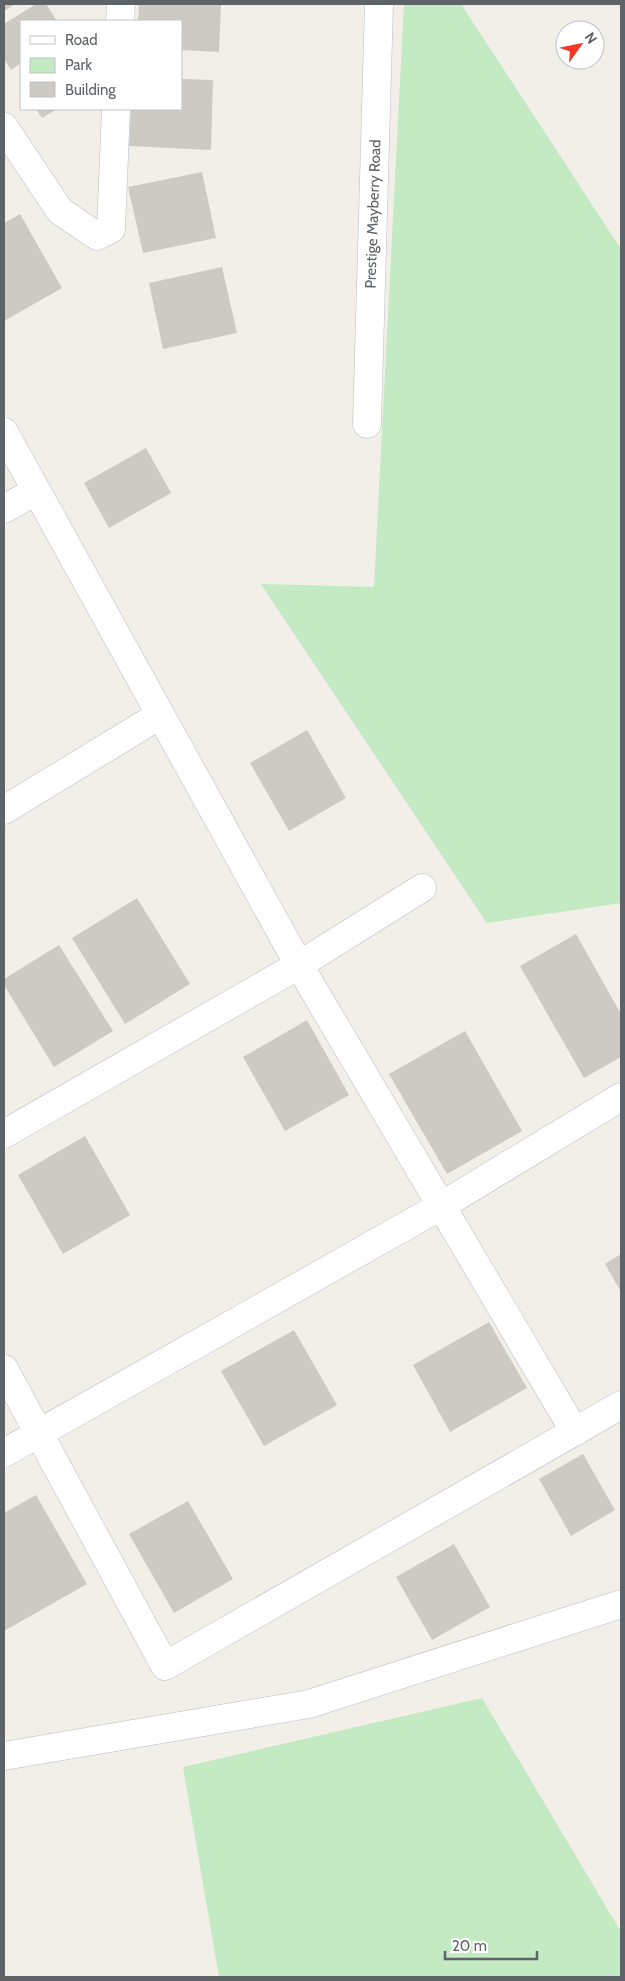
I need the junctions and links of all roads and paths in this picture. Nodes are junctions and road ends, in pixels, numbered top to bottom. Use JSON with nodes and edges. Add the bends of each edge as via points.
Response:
{"nodes":[{"id":1,"x":121,"y":4,"type":"edge"},
{"id":2,"x":379,"y":4,"type":"edge"},
{"id":3,"x":120,"y":20,"type":"edge"},
{"id":4,"x":116,"y":110,"type":"edge"},
{"id":5,"x":4,"y":127,"type":"edge"},
{"id":6,"x":367,"y":424,"type":"dead end"},
{"id":7,"x":4,"y":432,"type":"edge"},
{"id":8,"x":36,"y":491,"type":"junction"},
{"id":9,"x":4,"y":510,"type":"edge"},
{"id":10,"x":160,"y":714,"type":"junction"},
{"id":11,"x":4,"y":810,"type":"edge"},
{"id":12,"x":422,"y":888,"type":"dead end"},
{"id":13,"x":299,"y":965,"type":"junction"},
{"id":14,"x":621,"y":1096,"type":"edge"},
{"id":15,"x":4,"y":1134,"type":"edge"},
{"id":16,"x":441,"y":1206,"type":"junction"},
{"id":17,"x":4,"y":1369,"type":"edge"},
{"id":18,"x":621,"y":1405,"type":"edge"},
{"id":19,"x":575,"y":1432,"type":"junction"},
{"id":20,"x":39,"y":1433,"type":"junction"},
{"id":21,"x":4,"y":1453,"type":"edge"},
{"id":22,"x":621,"y":1604,"type":"edge"},
{"id":23,"x":4,"y":1756,"type":"edge"}],
"edges":[{"from":1,"to":3,"type":"street"},
{"from":2,"to":6,"type":"street","name":"Prestige Mayberry Road"},
{"from":4,"to":5,"type":"street","via":[[111,229],[98,236],[60,211]]},
{"from":7,"to":8,"type":"street"},
{"from":8,"to":9,"type":"street"},
{"from":8,"to":10,"type":"street"},
{"from":10,"to":11,"type":"street"},
{"from":10,"to":13,"type":"street"},
{"from":12,"to":13,"type":"street"},
{"from":13,"to":15,"type":"street"},
{"from":13,"to":16,"type":"street"},
{"from":14,"to":16,"type":"street"},
{"from":16,"to":19,"type":"street"},
{"from":16,"to":20,"type":"street"},
{"from":17,"to":20,"type":"street"},
{"from":18,"to":19,"type":"street"},
{"from":19,"to":20,"type":"street","via":[[165,1666]]},
{"from":20,"to":21,"type":"street"},
{"from":22,"to":23,"type":"street","via":[[309,1704]]}]}
